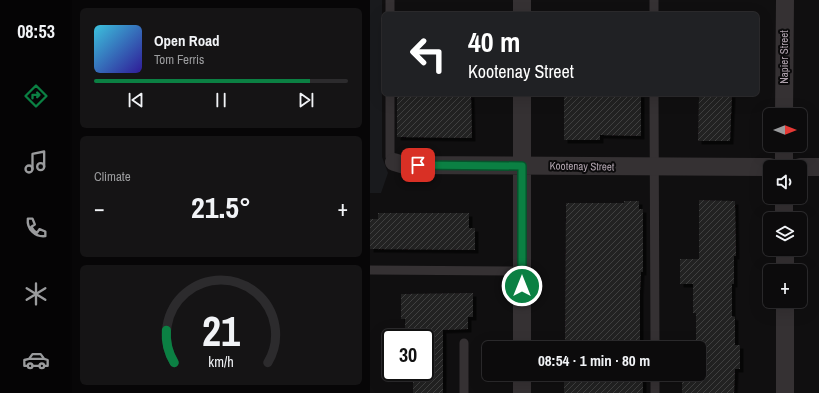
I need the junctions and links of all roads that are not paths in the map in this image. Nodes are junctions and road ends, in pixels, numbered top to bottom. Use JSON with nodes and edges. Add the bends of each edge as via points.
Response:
{"nodes":[{"id":1,"x":390,"y":0,"type":"edge"},
{"id":2,"x":522,"y":0,"type":"edge"},
{"id":3,"x":654,"y":0,"type":"edge"},
{"id":4,"x":784,"y":0,"type":"edge"},
{"id":5,"x":390,"y":12,"type":"edge"},
{"id":6,"x":522,"y":12,"type":"edge"},
{"id":7,"x":654,"y":12,"type":"edge"},
{"id":8,"x":390,"y":96,"type":"edge"},
{"id":9,"x":522,"y":96,"type":"edge"},
{"id":10,"x":654,"y":96,"type":"edge"},
{"id":11,"x":784,"y":108,"type":"edge"},
{"id":12,"x":394,"y":162,"type":"joint"},
{"id":13,"x":522,"y":166,"type":"junction"},
{"id":14,"x":654,"y":167,"type":"junction"},
{"id":15,"x":763,"y":167,"type":"edge"},
{"id":16,"x":807,"y":167,"type":"edge"},
{"id":17,"x":819,"y":167,"type":"edge"},
{"id":18,"x":370,"y":270,"type":"edge"},
{"id":19,"x":522,"y":271,"type":"junction"},
{"id":20,"x":785,"y":308,"type":"edge"},
{"id":21,"x":522,"y":341,"type":"edge"},
{"id":22,"x":654,"y":341,"type":"edge"},
{"id":23,"x":464,"y":343,"type":"dead end"},
{"id":24,"x":522,"y":381,"type":"edge"},
{"id":25,"x":654,"y":381,"type":"edge"},
{"id":26,"x":464,"y":393,"type":"edge"},
{"id":27,"x":522,"y":393,"type":"edge"},
{"id":28,"x":655,"y":393,"type":"edge"},
{"id":29,"x":785,"y":393,"type":"edge"}],
"edges":[{"from":1,"to":5,"type":"lane"},
{"from":2,"to":6,"type":"street"},
{"from":3,"to":7,"type":"lane"},
{"from":4,"to":11,"type":"street","name":"Napier Street"},
{"from":8,"to":12,"type":"lane","via":[[390,158]]},
{"from":9,"to":13,"type":"street"},
{"from":10,"to":14,"type":"lane"},
{"from":12,"to":13,"type":"street","name":"Kootenay Street","via":[[404,165]]},
{"from":13,"to":14,"type":"street","name":"Kootenay Street"},
{"from":13,"to":19,"type":"street"},
{"from":14,"to":15,"type":"street","name":"Kootenay Street"},
{"from":14,"to":22,"type":"lane"},
{"from":16,"to":17,"type":"street"},
{"from":18,"to":19,"type":"lane"},
{"from":19,"to":21,"type":"street"},
{"from":20,"to":29,"type":"street"},
{"from":23,"to":26,"type":"lane"},
{"from":24,"to":27,"type":"street"},
{"from":25,"to":28,"type":"lane"}]}
